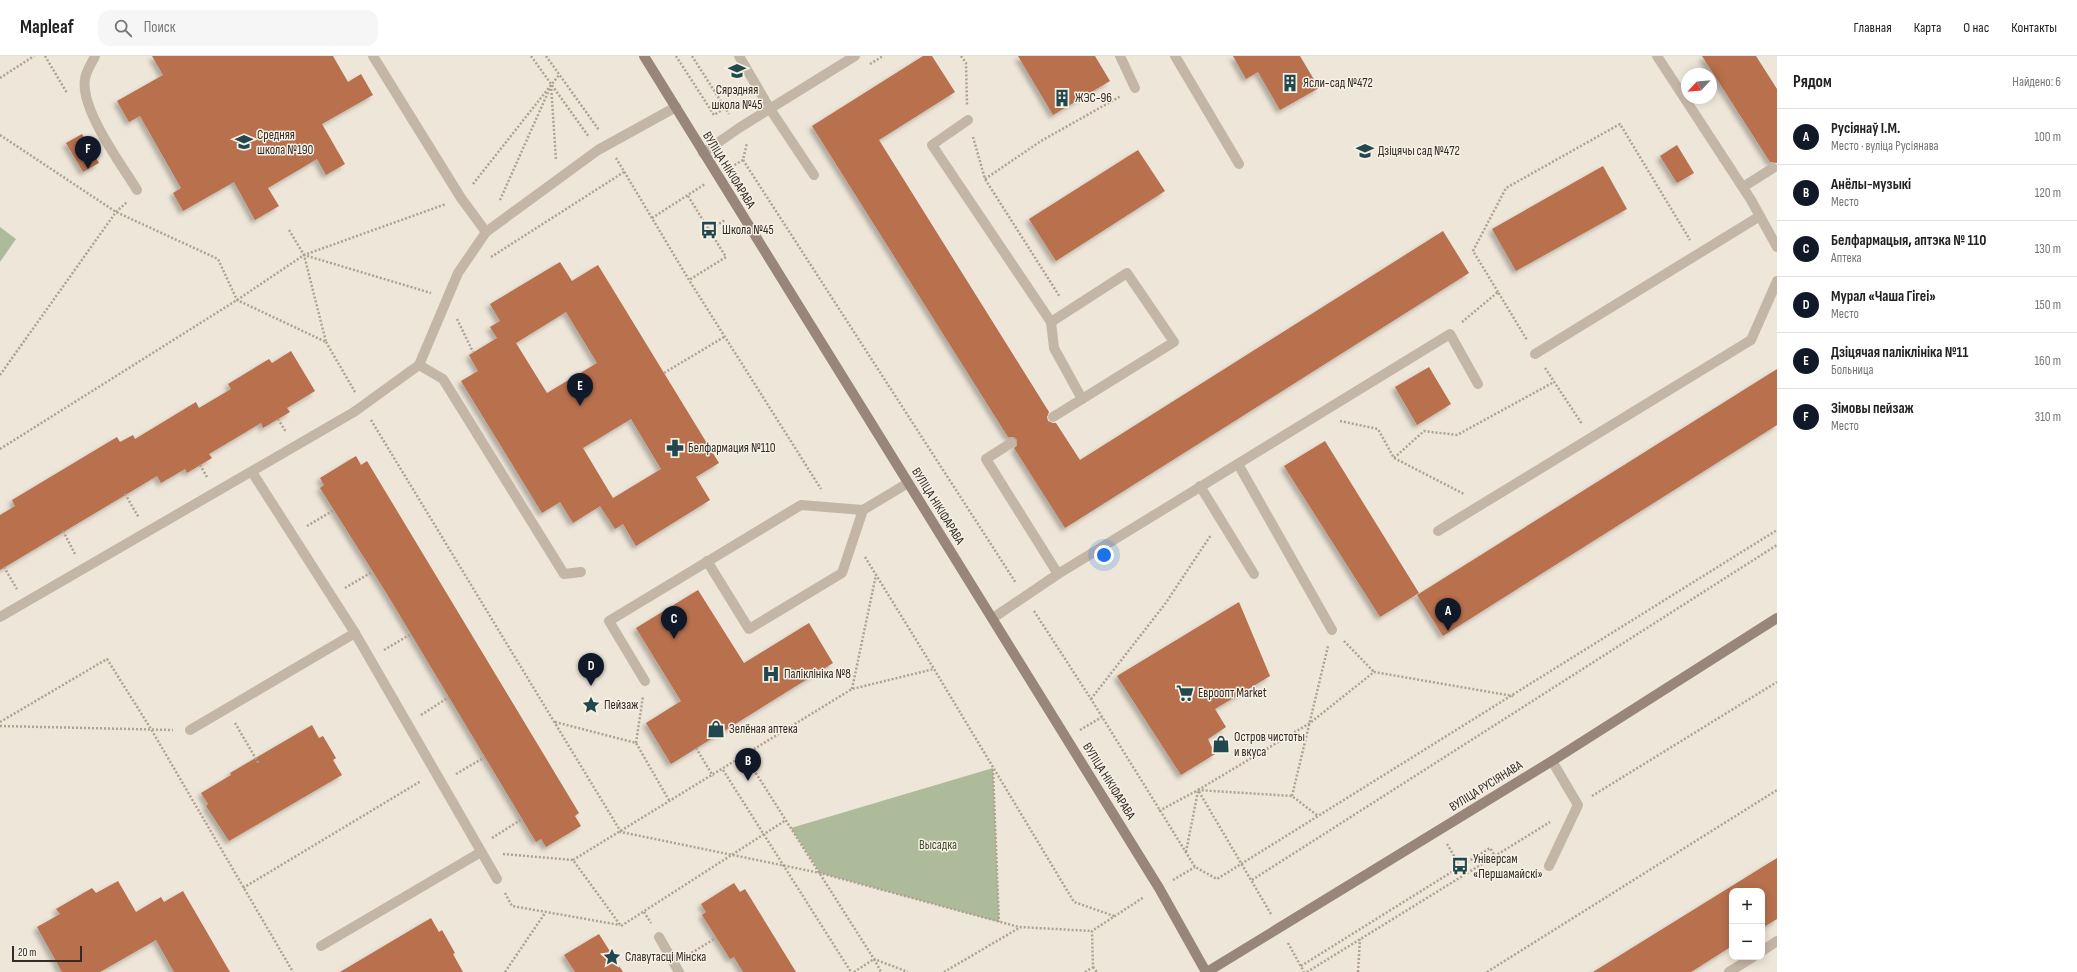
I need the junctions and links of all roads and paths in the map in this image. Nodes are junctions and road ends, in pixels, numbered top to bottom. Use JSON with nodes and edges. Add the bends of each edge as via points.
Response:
{"nodes":[{"id":1,"x":34,"y":56,"type":"edge"},
{"id":2,"x":45,"y":56,"type":"edge"},
{"id":3,"x":95,"y":56,"type":"edge"},
{"id":4,"x":373,"y":56,"type":"edge"},
{"id":5,"x":531,"y":56,"type":"edge"},
{"id":6,"x":644,"y":56,"type":"edge"},
{"id":7,"x":676,"y":56,"type":"edge"},
{"id":8,"x":692,"y":56,"type":"edge"},
{"id":9,"x":739,"y":56,"type":"edge"},
{"id":10,"x":855,"y":56,"type":"edge"},
{"id":11,"x":961,"y":56,"type":"edge"},
{"id":12,"x":1120,"y":56,"type":"edge"},
{"id":13,"x":1175,"y":56,"type":"edge"},
{"id":14,"x":1657,"y":56,"type":"edge"},
{"id":15,"x":559,"y":75,"type":"dead end"},
{"id":16,"x":0,"y":78,"type":"edge"},
{"id":17,"x":551,"y":84,"type":"junction"},
{"id":18,"x":1135,"y":88,"type":"joint"},
{"id":19,"x":69,"y":97,"type":"dead end"},
{"id":20,"x":676,"y":107,"type":"junction"},
{"id":21,"x":725,"y":108,"type":"junction"},
{"id":22,"x":770,"y":109,"type":"junction"},
{"id":23,"x":968,"y":120,"type":"junction"},
{"id":24,"x":739,"y":128,"type":"junction"},
{"id":25,"x":0,"y":135,"type":"edge"},
{"id":26,"x":598,"y":150,"type":"junction"},
{"id":27,"x":703,"y":153,"type":"junction"},
{"id":28,"x":743,"y":160,"type":"dead end"},
{"id":29,"x":1239,"y":164,"type":"dead end"},
{"id":30,"x":1773,"y":168,"type":"dead end"},
{"id":31,"x":624,"y":172,"type":"dead end"},
{"id":32,"x":814,"y":175,"type":"dead end"},
{"id":33,"x":985,"y":179,"type":"junction"},
{"id":34,"x":557,"y":180,"type":"junction"},
{"id":35,"x":1743,"y":186,"type":"junction"},
{"id":36,"x":137,"y":190,"type":"dead end"},
{"id":37,"x":462,"y":198,"type":"junction"},
{"id":38,"x":130,"y":199,"type":"dead end"},
{"id":39,"x":498,"y":204,"type":"dead end"},
{"id":40,"x":116,"y":212,"type":"junction"},
{"id":41,"x":1760,"y":216,"type":"junction"},
{"id":42,"x":652,"y":218,"type":"dead end"},
{"id":43,"x":289,"y":230,"type":"dead end"},
{"id":44,"x":486,"y":232,"type":"junction"},
{"id":45,"x":1777,"y":247,"type":"edge"},
{"id":46,"x":1699,"y":254,"type":"junction"},
{"id":47,"x":304,"y":255,"type":"junction"},
{"id":48,"x":489,"y":258,"type":"dead end"},
{"id":49,"x":689,"y":280,"type":"dead end"},
{"id":50,"x":1777,"y":281,"type":"edge"},
{"id":51,"x":1498,"y":292,"type":"dead end"},
{"id":52,"x":448,"y":298,"type":"junction"},
{"id":53,"x":237,"y":300,"type":"junction"},
{"id":54,"x":1069,"y":310,"type":"junction"},
{"id":55,"x":456,"y":318,"type":"dead end"},
{"id":56,"x":1051,"y":322,"type":"junction"},
{"id":57,"x":724,"y":337,"type":"dead end"},
{"id":58,"x":326,"y":342,"type":"junction"},
{"id":59,"x":473,"y":352,"type":"dead end"},
{"id":60,"x":1535,"y":354,"type":"dead end"},
{"id":61,"x":419,"y":365,"type":"junction"},
{"id":62,"x":664,"y":373,"type":"dead end"},
{"id":63,"x":0,"y":375,"type":"edge"},
{"id":64,"x":1554,"y":382,"type":"dead end"},
{"id":65,"x":1478,"y":384,"type":"dead end"},
{"id":66,"x":1082,"y":399,"type":"junction"},
{"id":67,"x":362,"y":406,"type":"junction"},
{"id":68,"x":1316,"y":416,"type":"junction"},
{"id":69,"x":1053,"y":417,"type":"dead end"},
{"id":70,"x":1011,"y":443,"type":"dead end"},
{"id":71,"x":0,"y":449,"type":"edge"},
{"id":72,"x":1394,"y":458,"type":"junction"},
{"id":73,"x":1238,"y":464,"type":"junction"},
{"id":74,"x":252,"y":472,"type":"junction"},
{"id":75,"x":908,"y":483,"type":"junction"},
{"id":76,"x":1200,"y":486,"type":"junction"},
{"id":77,"x":125,"y":494,"type":"dead end"},
{"id":78,"x":1482,"y":504,"type":"junction"},
{"id":79,"x":334,"y":510,"type":"dead end"},
{"id":80,"x":863,"y":510,"type":"junction"},
{"id":81,"x":1221,"y":520,"type":"junction"},
{"id":82,"x":1777,"y":530,"type":"edge"},
{"id":83,"x":63,"y":531,"type":"dead end"},
{"id":84,"x":1438,"y":531,"type":"dead end"},
{"id":85,"x":147,"y":533,"type":"junction"},
{"id":86,"x":292,"y":535,"type":"junction"},
{"id":87,"x":1777,"y":544,"type":"edge"},
{"id":88,"x":707,"y":561,"type":"junction"},
{"id":89,"x":4,"y":567,"type":"dead end"},
{"id":90,"x":84,"y":569,"type":"junction"},
{"id":91,"x":372,"y":572,"type":"dead end"},
{"id":92,"x":581,"y":572,"type":"dead end"},
{"id":93,"x":1058,"y":574,"type":"junction"},
{"id":94,"x":1254,"y":574,"type":"dead end"},
{"id":95,"x":876,"y":575,"type":"dead end"},
{"id":96,"x":331,"y":596,"type":"junction"},
{"id":97,"x":1024,"y":596,"type":"junction"},
{"id":98,"x":25,"y":603,"type":"junction"},
{"id":99,"x":0,"y":617,"type":"edge"},
{"id":100,"x":993,"y":618,"type":"junction"},
{"id":101,"x":1777,"y":618,"type":"edge"},
{"id":102,"x":1332,"y":630,"type":"junction"},
{"id":103,"x":355,"y":633,"type":"junction"},
{"id":104,"x":411,"y":634,"type":"dead end"},
{"id":105,"x":370,"y":658,"type":"junction"},
{"id":106,"x":934,"y":669,"type":"dead end"},
{"id":107,"x":1374,"y":672,"type":"junction"},
{"id":108,"x":645,"y":680,"type":"joint"},
{"id":109,"x":1777,"y":682,"type":"edge"},
{"id":110,"x":852,"y":690,"type":"junction"},
{"id":111,"x":1513,"y":696,"type":"junction"},
{"id":112,"x":449,"y":697,"type":"dead end"},
{"id":113,"x":1091,"y":699,"type":"junction"},
{"id":114,"x":227,"y":708,"type":"junction"},
{"id":115,"x":1102,"y":717,"type":"junction"},
{"id":116,"x":0,"y":722,"type":"edge"},
{"id":117,"x":554,"y":722,"type":"junction"},
{"id":118,"x":1310,"y":723,"type":"junction"},
{"id":119,"x":407,"y":724,"type":"junction"},
{"id":120,"x":0,"y":726,"type":"edge"},
{"id":121,"x":151,"y":729,"type":"junction"},
{"id":122,"x":190,"y":730,"type":"joint"},
{"id":123,"x":1067,"y":738,"type":"junction"},
{"id":124,"x":636,"y":743,"type":"junction"},
{"id":125,"x":696,"y":748,"type":"dead end"},
{"id":126,"x":745,"y":756,"type":"junction"},
{"id":127,"x":485,"y":757,"type":"dead end"},
{"id":128,"x":1552,"y":761,"type":"junction"},
{"id":129,"x":259,"y":764,"type":"dead end"},
{"id":130,"x":993,"y":768,"type":"dead end"},
{"id":131,"x":723,"y":770,"type":"junction"},
{"id":132,"x":435,"y":772,"type":"junction"},
{"id":133,"x":712,"y":776,"type":"junction"},
{"id":134,"x":441,"y":783,"type":"junction"},
{"id":135,"x":1198,"y":790,"type":"junction"},
{"id":136,"x":1777,"y":790,"type":"edge"},
{"id":137,"x":1292,"y":796,"type":"junction"},
{"id":138,"x":670,"y":802,"type":"junction"},
{"id":139,"x":1578,"y":805,"type":"junction"},
{"id":140,"x":1159,"y":811,"type":"junction"},
{"id":141,"x":1318,"y":816,"type":"junction"},
{"id":142,"x":522,"y":819,"type":"dead end"},
{"id":143,"x":786,"y":820,"type":"junction"},
{"id":144,"x":1552,"y":820,"type":"dead end"},
{"id":145,"x":1438,"y":831,"type":"junction"},
{"id":146,"x":621,"y":832,"type":"junction"},
{"id":147,"x":765,"y":834,"type":"junction"},
{"id":148,"x":479,"y":849,"type":"junction"},
{"id":149,"x":1186,"y":853,"type":"junction"},
{"id":150,"x":732,"y":855,"type":"junction"},
{"id":151,"x":1495,"y":856,"type":"junction"},
{"id":152,"x":573,"y":860,"type":"junction"},
{"id":153,"x":1242,"y":864,"type":"junction"},
{"id":154,"x":785,"y":866,"type":"junction"},
{"id":155,"x":1460,"y":866,"type":"junction"},
{"id":156,"x":1549,"y":866,"type":"dead end"},
{"id":157,"x":820,"y":873,"type":"junction"},
{"id":158,"x":497,"y":879,"type":"joint"},
{"id":159,"x":1252,"y":880,"type":"dead end"},
{"id":160,"x":243,"y":888,"type":"junction"},
{"id":161,"x":545,"y":913,"type":"junction"},
{"id":162,"x":1114,"y":916,"type":"dead end"},
{"id":163,"x":999,"y":922,"type":"junction"},
{"id":164,"x":621,"y":926,"type":"junction"},
{"id":165,"x":1019,"y":927,"type":"junction"},
{"id":166,"x":1092,"y":931,"type":"junction"},
{"id":167,"x":659,"y":937,"type":"dead end"},
{"id":168,"x":716,"y":938,"type":"dead end"},
{"id":169,"x":1360,"y":939,"type":"junction"},
{"id":170,"x":1777,"y":941,"type":"edge"},
{"id":171,"x":321,"y":946,"type":"dead end"},
{"id":172,"x":1765,"y":949,"type":"edge"},
{"id":173,"x":874,"y":959,"type":"junction"},
{"id":174,"x":1748,"y":960,"type":"edge"},
{"id":175,"x":1301,"y":966,"type":"dead end"},
{"id":176,"x":1094,"y":967,"type":"junction"},
{"id":177,"x":677,"y":968,"type":"edge"},
{"id":178,"x":293,"y":972,"type":"edge"},
{"id":179,"x":505,"y":972,"type":"edge"},
{"id":180,"x":852,"y":972,"type":"edge"},
{"id":181,"x":881,"y":972,"type":"edge"},
{"id":182,"x":908,"y":972,"type":"edge"},
{"id":183,"x":944,"y":972,"type":"edge"},
{"id":184,"x":1085,"y":972,"type":"edge"},
{"id":185,"x":1097,"y":972,"type":"edge"},
{"id":186,"x":1207,"y":972,"type":"edge"},
{"id":187,"x":1307,"y":972,"type":"edge"},
{"id":188,"x":1358,"y":972,"type":"edge"},
{"id":189,"x":1488,"y":972,"type":"edge"},
{"id":190,"x":1730,"y":972,"type":"edge"}],
"edges":[{"from":1,"to":16,"type":"path"},
{"from":2,"to":19,"type":"path"},
{"from":3,"to":36,"type":"lane","via":[[85,79],[91,114]]},
{"from":4,"to":37,"type":"lane"},
{"from":5,"to":17,"type":"path"},
{"from":6,"to":20,"type":"main road","name":"ВУЛІЦА НІКІФАРАВА"},
{"from":7,"to":21,"type":"path","via":[[714,115]]},
{"from":8,"to":21,"type":"path"},
{"from":9,"to":22,"type":"lane"},
{"from":10,"to":22,"type":"lane"},
{"from":11,"to":23,"type":"path","via":[[966,63]]},
{"from":12,"to":18,"type":"lane"},
{"from":13,"to":29,"type":"lane"},
{"from":14,"to":35,"type":"lane"},
{"from":15,"to":17,"type":"path"},
{"from":17,"to":26,"type":"path"},
{"from":17,"to":34,"type":"path"},
{"from":17,"to":37,"type":"path"},
{"from":17,"to":39,"type":"path"},
{"from":18,"to":33,"type":"path","via":[[1041,141]]},
{"from":20,"to":26,"type":"lane"},
{"from":20,"to":27,"type":"main road","name":"ВУЛІЦА НІКІФАРАВА"},
{"from":21,"to":24,"type":"path"},
{"from":22,"to":24,"type":"lane"},
{"from":22,"to":32,"type":"lane"},
{"from":23,"to":33,"type":"path"},
{"from":23,"to":56,"type":"lane","via":[[932,145]]},
{"from":24,"to":27,"type":"lane"},
{"from":25,"to":40,"type":"path"},
{"from":26,"to":34,"type":"lane"},
{"from":27,"to":75,"type":"main road","name":"ВУЛІЦА НІКІФАРАВА"},
{"from":28,"to":97,"type":"path"},
{"from":30,"to":35,"type":"lane"},
{"from":31,"to":48,"type":"path"},
{"from":33,"to":54,"type":"path"},
{"from":34,"to":44,"type":"lane"},
{"from":35,"to":41,"type":"lane"},
{"from":37,"to":44,"type":"lane"},
{"from":37,"to":47,"type":"path"},
{"from":38,"to":40,"type":"path"},
{"from":40,"to":53,"type":"path","via":[[218,259]]},
{"from":40,"to":63,"type":"path"},
{"from":41,"to":45,"type":"lane"},
{"from":41,"to":46,"type":"lane"},
{"from":42,"to":49,"type":"path","via":[[688,196],[726,257]]},
{"from":43,"to":47,"type":"path"},
{"from":44,"to":52,"type":"lane","via":[[458,273]]},
{"from":46,"to":51,"type":"path","via":[[1620,124],[1506,188],[1474,251]]},
{"from":46,"to":60,"type":"lane"},
{"from":47,"to":52,"type":"path"},
{"from":47,"to":53,"type":"path"},
{"from":47,"to":58,"type":"path"},
{"from":50,"to":78,"type":"lane","via":[[1751,340]]},
{"from":52,"to":61,"type":"lane"},
{"from":53,"to":58,"type":"path"},
{"from":53,"to":71,"type":"path"},
{"from":54,"to":56,"type":"lane"},
{"from":54,"to":66,"type":"lane","via":[[1128,273],[1174,342]]},
{"from":55,"to":59,"type":"path"},
{"from":56,"to":66,"type":"lane","via":[[1054,348]]},
{"from":57,"to":62,"type":"path"},
{"from":58,"to":67,"type":"path"},
{"from":61,"to":67,"type":"lane"},
{"from":61,"to":92,"type":"lane","via":[[443,379],[564,574]]},
{"from":64,"to":72,"type":"path","via":[[1457,435],[1424,431]]},
{"from":65,"to":68,"type":"lane","via":[[1450,334]]},
{"from":66,"to":69,"type":"lane"},
{"from":67,"to":74,"type":"lane"},
{"from":67,"to":117,"type":"path"},
{"from":68,"to":72,"type":"path","via":[[1378,429]]},
{"from":68,"to":73,"type":"lane"},
{"from":70,"to":93,"type":"lane","via":[[986,459]]},
{"from":72,"to":78,"type":"path"},
{"from":73,"to":76,"type":"lane"},
{"from":73,"to":102,"type":"lane"},
{"from":74,"to":85,"type":"lane"},
{"from":74,"to":86,"type":"lane"},
{"from":75,"to":80,"type":"lane"},
{"from":75,"to":100,"type":"main road","name":"ВУЛІЦА НІКІФАРАВА"},
{"from":76,"to":81,"type":"lane"},
{"from":76,"to":93,"type":"lane"},
{"from":77,"to":85,"type":"path"},
{"from":78,"to":84,"type":"lane"},
{"from":79,"to":86,"type":"path"},
{"from":80,"to":88,"type":"lane","via":[[801,505]]},
{"from":80,"to":88,"type":"lane","via":[[842,572],[749,629]]},
{"from":81,"to":94,"type":"lane"},
{"from":81,"to":113,"type":"path","via":[[1165,604]]},
{"from":82,"to":111,"type":"path"},
{"from":83,"to":90,"type":"path"},
{"from":85,"to":90,"type":"lane"},
{"from":86,"to":96,"type":"lane"},
{"from":87,"to":159,"type":"path"},
{"from":88,"to":108,"type":"lane","via":[[609,621]]},
{"from":89,"to":98,"type":"path"},
{"from":90,"to":98,"type":"lane"},
{"from":91,"to":96,"type":"path"},
{"from":93,"to":97,"type":"lane"},
{"from":95,"to":110,"type":"path"},
{"from":96,"to":103,"type":"lane"},
{"from":97,"to":100,"type":"lane"},
{"from":97,"to":113,"type":"path"},
{"from":98,"to":99,"type":"lane"},
{"from":100,"to":123,"type":"main road","name":"ВУЛІЦА НІКІФАРАВА"},
{"from":101,"to":128,"type":"main road","name":"ВУЛІЦА РУСІЯНАВА"},
{"from":102,"to":107,"type":"path"},
{"from":102,"to":118,"type":"path"},
{"from":103,"to":105,"type":"lane"},
{"from":103,"to":114,"type":"lane"},
{"from":104,"to":105,"type":"path"},
{"from":105,"to":119,"type":"lane"},
{"from":106,"to":110,"type":"path"},
{"from":107,"to":111,"type":"path"},
{"from":107,"to":118,"type":"path"},
{"from":108,"to":124,"type":"path"},
{"from":109,"to":139,"type":"path"},
{"from":110,"to":126,"type":"path"},
{"from":111,"to":141,"type":"path"},
{"from":112,"to":119,"type":"path"},
{"from":113,"to":115,"type":"path"},
{"from":114,"to":122,"type":"lane"},
{"from":114,"to":129,"type":"path"},
{"from":115,"to":123,"type":"path"},
{"from":115,"to":140,"type":"path"},
{"from":116,"to":121,"type":"path","via":[[107,658]]},
{"from":117,"to":124,"type":"path"},
{"from":117,"to":146,"type":"path"},
{"from":118,"to":135,"type":"path"},
{"from":118,"to":137,"type":"path"},
{"from":119,"to":132,"type":"lane"},
{"from":120,"to":121,"type":"path"},
{"from":121,"to":122,"type":"path"},
{"from":121,"to":160,"type":"path"},
{"from":123,"to":186,"type":"main road","name":"ВУЛІЦА НІКІФАРАВА"},
{"from":124,"to":138,"type":"path"},
{"from":125,"to":133,"type":"path"},
{"from":126,"to":131,"type":"path"},
{"from":126,"to":143,"type":"path"},
{"from":127,"to":134,"type":"path"},
{"from":128,"to":139,"type":"lane"},
{"from":128,"to":145,"type":"main road","name":"ВУЛІЦА РУСІЯНАВА"},
{"from":130,"to":163,"type":"path"},
{"from":131,"to":133,"type":"path"},
{"from":131,"to":147,"type":"path"},
{"from":132,"to":134,"type":"lane"},
{"from":132,"to":160,"type":"path"},
{"from":133,"to":138,"type":"path"},
{"from":134,"to":148,"type":"lane"},
{"from":135,"to":137,"type":"path"},
{"from":135,"to":140,"type":"path"},
{"from":135,"to":149,"type":"path"},
{"from":135,"to":153,"type":"path"},
{"from":136,"to":189,"type":"path"},
{"from":137,"to":141,"type":"path"},
{"from":138,"to":146,"type":"path"},
{"from":139,"to":156,"type":"lane"},
{"from":140,"to":149,"type":"path"},
{"from":141,"to":153,"type":"path"},
{"from":142,"to":148,"type":"path"},
{"from":143,"to":147,"type":"path"},
{"from":143,"to":157,"type":"path"},
{"from":144,"to":151,"type":"path"},
{"from":145,"to":155,"type":"path"},
{"from":145,"to":186,"type":"main road","name":"ВУЛІЦА РУСІЯНАВА"},
{"from":146,"to":150,"type":"path"},
{"from":146,"to":152,"type":"path"},
{"from":147,"to":150,"type":"path"},
{"from":147,"to":154,"type":"path"},
{"from":148,"to":152,"type":"path"},
{"from":148,"to":158,"type":"lane"},
{"from":148,"to":171,"type":"lane"},
{"from":149,"to":153,"type":"path","via":[[1195,867],[1217,879]]},
{"from":150,"to":154,"type":"path"},
{"from":150,"to":164,"type":"path"},
{"from":151,"to":155,"type":"path","via":[[1490,848]]},
{"from":151,"to":169,"type":"path"},
{"from":152,"to":164,"type":"path"},
{"from":154,"to":157,"type":"path"},
{"from":154,"to":180,"type":"path"},
{"from":155,"to":175,"type":"path"},
{"from":157,"to":163,"type":"path"},
{"from":157,"to":173,"type":"path"},
{"from":158,"to":161,"type":"path","via":[[512,906]]},
{"from":160,"to":178,"type":"path"},
{"from":161,"to":164,"type":"path"},
{"from":161,"to":179,"type":"path"},
{"from":162,"to":166,"type":"path"},
{"from":163,"to":165,"type":"path"},
{"from":165,"to":166,"type":"path"},
{"from":165,"to":183,"type":"path"},
{"from":166,"to":176,"type":"path"},
{"from":167,"to":177,"type":"lane"},
{"from":168,"to":177,"type":"path"},
{"from":169,"to":187,"type":"path"},
{"from":169,"to":188,"type":"path"},
{"from":170,"to":172,"type":"lane"},
{"from":173,"to":180,"type":"path"},
{"from":173,"to":181,"type":"path"},
{"from":173,"to":182,"type":"path"},
{"from":174,"to":190,"type":"lane"},
{"from":176,"to":184,"type":"path"},
{"from":176,"to":185,"type":"path"}]}
